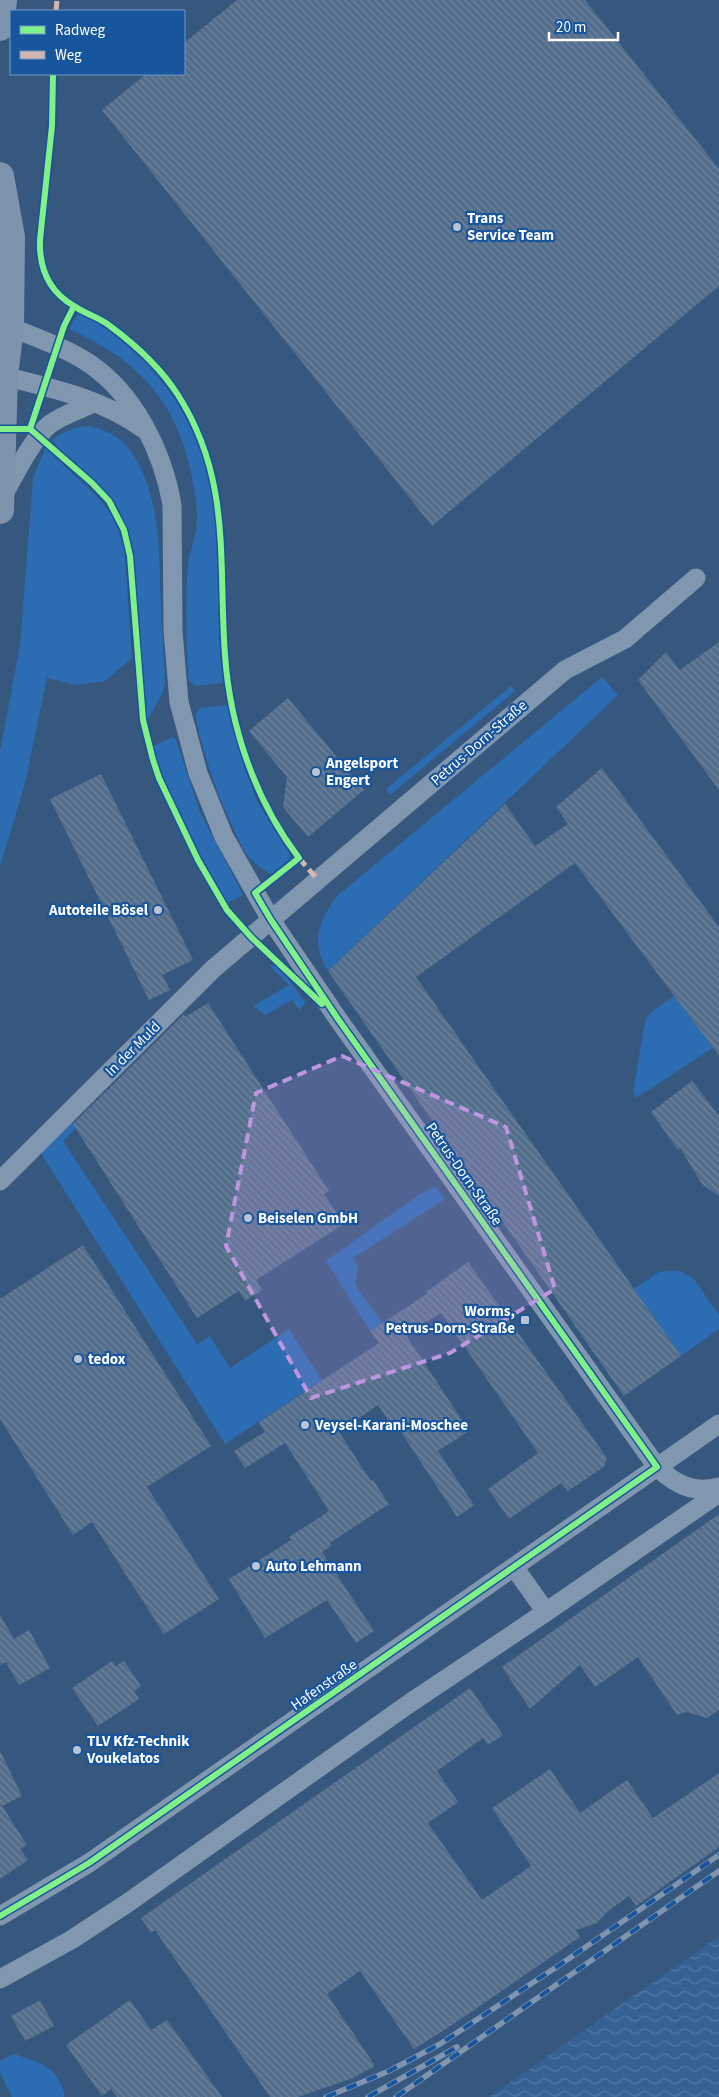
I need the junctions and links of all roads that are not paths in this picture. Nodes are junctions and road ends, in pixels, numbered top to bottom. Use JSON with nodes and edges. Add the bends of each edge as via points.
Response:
{"nodes":[{"id":1,"x":3,"y":0,"type":"edge"},
{"id":2,"x":0,"y":27,"type":"edge"},
{"id":3,"x":0,"y":176,"type":"edge"},
{"id":4,"x":10,"y":327,"type":"junction"},
{"id":5,"x":4,"y":376,"type":"junction"},
{"id":6,"x":94,"y":403,"type":"junction"},
{"id":7,"x":147,"y":432,"type":"junction"},
{"id":8,"x":0,"y":500,"type":"edge"},
{"id":9,"x":0,"y":510,"type":"edge"},
{"id":10,"x":696,"y":578,"type":"dead end"},
{"id":11,"x":271,"y":920,"type":"junction"},
{"id":12,"x":0,"y":1181,"type":"edge"},
{"id":13,"x":719,"y":1424,"type":"edge"},
{"id":14,"x":657,"y":1467,"type":"junction"},
{"id":15,"x":719,"y":1487,"type":"edge"},
{"id":16,"x":719,"y":1493,"type":"edge"},
{"id":17,"x":514,"y":1567,"type":"junction"},
{"id":18,"x":546,"y":1612,"type":"junction"},
{"id":19,"x":0,"y":1916,"type":"edge"},
{"id":20,"x":0,"y":1979,"type":"edge"}],
"edges":[{"from":1,"to":2,"type":"main road"},
{"from":3,"to":4,"type":"main road","via":[[10,237]]},
{"from":4,"to":5,"type":"main road"},
{"from":4,"to":7,"type":"street","name":"Petrus-Dorn-Straße","via":[[69,353],[107,377],[124,396]]},
{"from":5,"to":6,"type":"street"},
{"from":5,"to":8,"type":"main road"},
{"from":6,"to":7,"type":"street","via":[[115,411]]},
{"from":6,"to":8,"type":"street","via":[[49,425]]},
{"from":7,"to":11,"type":"street","name":"Petrus-Dorn-Straße","via":[[164,470],[172,505],[176,670],[179,702],[188,739],[221,829]]},
{"from":8,"to":9,"type":"main road"},
{"from":10,"to":11,"type":"street","name":"Petrus-Dorn-Straße","via":[[625,639],[565,670]]},
{"from":11,"to":12,"type":"street","name":"In der Muld","via":[[213,970]]},
{"from":11,"to":14,"type":"street","name":"Petrus-Dorn-Straße"},
{"from":13,"to":14,"type":"street","name":"Hafenstraße"},
{"from":14,"to":15,"type":"street","via":[[676,1483],[689,1488]]},
{"from":14,"to":17,"type":"street","name":"Hafenstraße"},
{"from":16,"to":18,"type":"street"},
{"from":17,"to":18,"type":"street"},
{"from":17,"to":19,"type":"street","name":"Hafenstraße","via":[[90,1863]]},
{"from":18,"to":20,"type":"street","via":[[402,1709],[129,1902],[71,1940]]}]}
